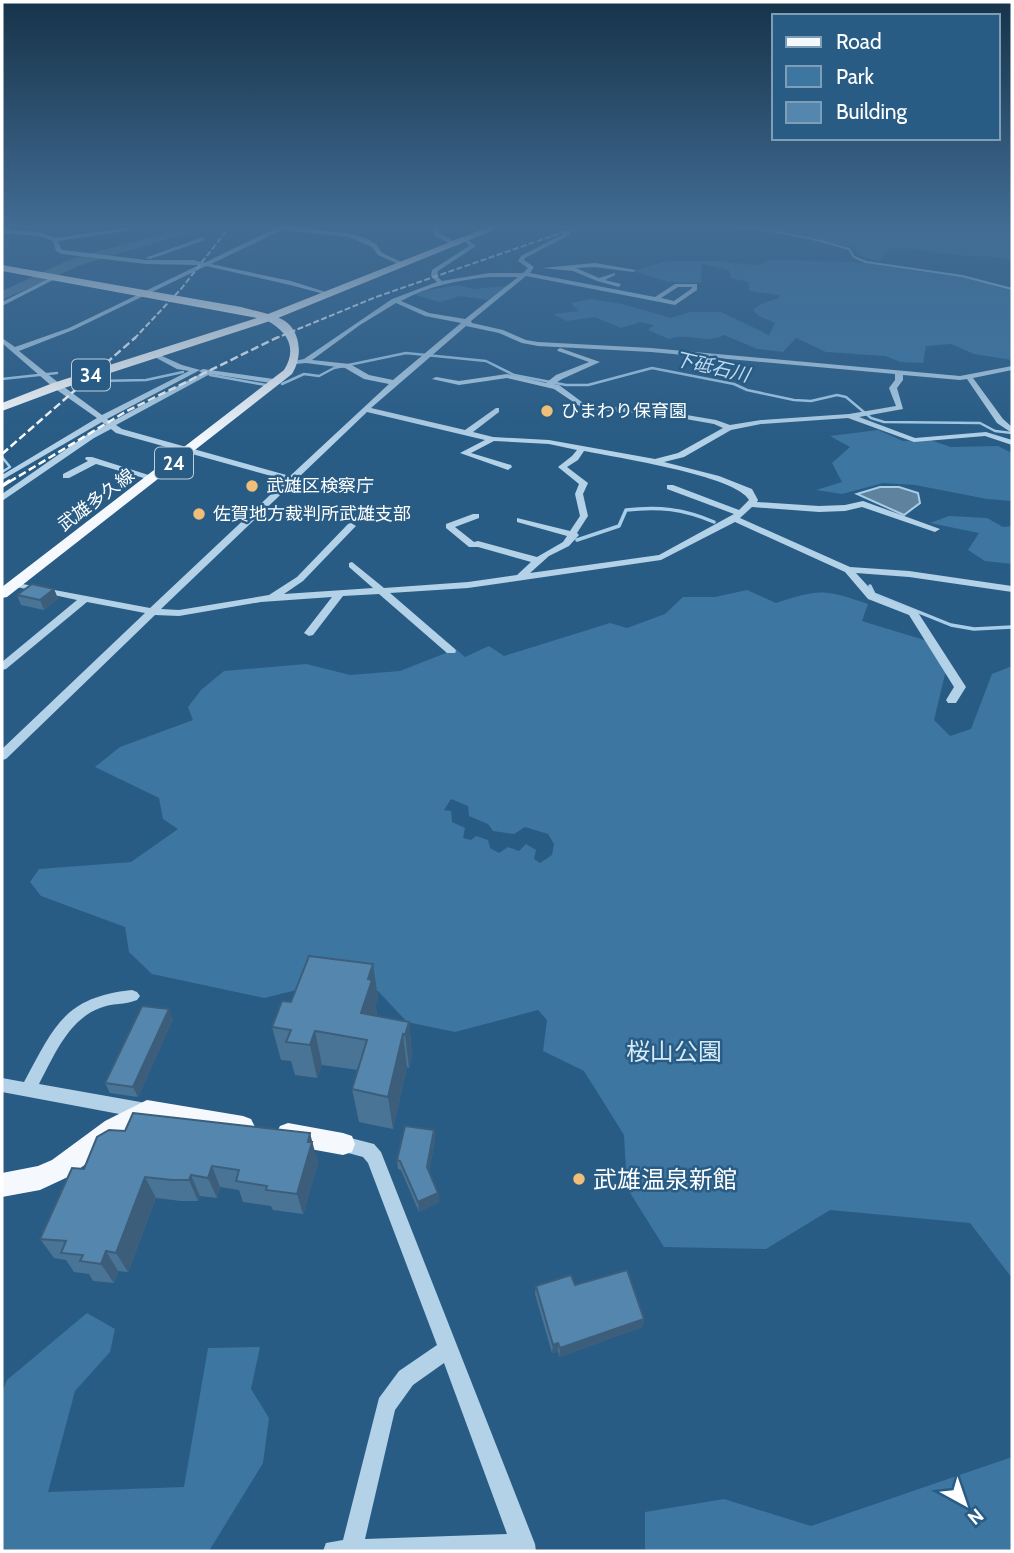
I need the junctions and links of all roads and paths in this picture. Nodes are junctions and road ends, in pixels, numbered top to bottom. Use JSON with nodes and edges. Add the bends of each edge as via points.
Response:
{"nodes":[{"id":1,"x":138,"y":297,"type":"edge"},
{"id":2,"x":172,"y":297,"type":"edge"},
{"id":3,"x":323,"y":297,"type":"edge"},
{"id":4,"x":400,"y":297,"type":"edge"},
{"id":5,"x":498,"y":297,"type":"edge"},
{"id":6,"x":642,"y":297,"type":"edge"},
{"id":7,"x":659,"y":297,"type":"edge"},
{"id":8,"x":684,"y":297,"type":"edge"},
{"id":9,"x":394,"y":300,"type":"junction"},
{"id":10,"x":655,"y":300,"type":"junction"},
{"id":11,"x":303,"y":305,"type":"junction"},
{"id":12,"x":241,"y":310,"type":"junction"},
{"id":13,"x":269,"y":318,"type":"junction"},
{"id":14,"x":468,"y":323,"type":"junction"},
{"id":15,"x":241,"y":327,"type":"junction"},
{"id":16,"x":286,"y":327,"type":"junction"},
{"id":17,"x":2,"y":340,"type":"edge"},
{"id":18,"x":554,"y":345,"type":"junction"},
{"id":19,"x":14,"y":350,"type":"junction"},
{"id":20,"x":154,"y":354,"type":"junction"},
{"id":21,"x":301,"y":362,"type":"junction"},
{"id":22,"x":1012,"y":368,"type":"edge"},
{"id":23,"x":195,"y":370,"type":"junction"},
{"id":24,"x":209,"y":372,"type":"junction"},
{"id":25,"x":900,"y":374,"type":"junction"},
{"id":26,"x":969,"y":377,"type":"junction"},
{"id":27,"x":49,"y":378,"type":"junction"},
{"id":28,"x":436,"y":379,"type":"dead end"},
{"id":29,"x":278,"y":382,"type":"junction"},
{"id":30,"x":396,"y":383,"type":"junction"},
{"id":31,"x":551,"y":383,"type":"junction"},
{"id":32,"x":2,"y":402,"type":"edge"},
{"id":33,"x":2,"y":407,"type":"edge"},
{"id":34,"x":365,"y":409,"type":"junction"},
{"id":35,"x":496,"y":410,"type":"dead end"},
{"id":36,"x":858,"y":415,"type":"junction"},
{"id":37,"x":101,"y":419,"type":"junction"},
{"id":38,"x":109,"y":425,"type":"junction"},
{"id":39,"x":729,"y":428,"type":"junction"},
{"id":40,"x":1012,"y":431,"type":"edge"},
{"id":41,"x":468,"y":432,"type":"junction"},
{"id":42,"x":493,"y":439,"type":"junction"},
{"id":43,"x":1012,"y":443,"type":"edge"},
{"id":44,"x":582,"y":448,"type":"junction"},
{"id":45,"x":189,"y":451,"type":"junction"},
{"id":46,"x":655,"y":462,"type":"junction"},
{"id":47,"x":508,"y":467,"type":"dead end"},
{"id":48,"x":3,"y":476,"type":"edge"},
{"id":49,"x":66,"y":476,"type":"dead end"},
{"id":50,"x":154,"y":478,"type":"junction"},
{"id":51,"x":291,"y":478,"type":"junction"},
{"id":52,"x":670,"y":487,"type":"dead end"},
{"id":53,"x":2,"y":498,"type":"edge"},
{"id":54,"x":750,"y":504,"type":"junction"},
{"id":55,"x":476,"y":516,"type":"dead end"},
{"id":56,"x":737,"y":516,"type":"junction"},
{"id":57,"x":520,"y":520,"type":"dead end"},
{"id":58,"x":351,"y":526,"type":"dead end"},
{"id":59,"x":935,"y":529,"type":"dead end"},
{"id":60,"x":574,"y":535,"type":"junction"},
{"id":61,"x":539,"y":561,"type":"junction"},
{"id":62,"x":352,"y":565,"type":"dead end"},
{"id":63,"x":848,"y":570,"type":"junction"},
{"id":64,"x":517,"y":578,"type":"junction"},
{"id":65,"x":15,"y":584,"type":"junction"},
{"id":66,"x":1012,"y":589,"type":"edge"},
{"id":67,"x":382,"y":592,"type":"junction"},
{"id":68,"x":2,"y":594,"type":"edge"},
{"id":69,"x":339,"y":595,"type":"junction"},
{"id":70,"x":271,"y":598,"type":"junction"},
{"id":71,"x":83,"y":599,"type":"junction"},
{"id":72,"x":153,"y":612,"type":"junction"},
{"id":73,"x":309,"y":633,"type":"dead end"},
{"id":74,"x":451,"y":651,"type":"dead end"},
{"id":75,"x":2,"y":667,"type":"edge"},
{"id":76,"x":952,"y":700,"type":"dead end"},
{"id":77,"x":2,"y":756,"type":"edge"},
{"id":78,"x":132,"y":996,"type":"dead end"},
{"id":79,"x":4,"y":1090,"type":"edge"},
{"id":80,"x":28,"y":1090,"type":"junction"},
{"id":81,"x":147,"y":1111,"type":"junction"},
{"id":82,"x":343,"y":1143,"type":"joint"},
{"id":83,"x":2,"y":1185,"type":"edge"},
{"id":84,"x":449,"y":1348,"type":"junction"},
{"id":85,"x":525,"y":1548,"type":"edge"},
{"id":86,"x":342,"y":1551,"type":"edge"}],
"edges":[{"from":1,"to":19,"type":"street"},
{"from":2,"to":12,"type":"highway"},
{"from":3,"to":11,"type":"highway"},
{"from":4,"to":9,"type":"street"},
{"from":5,"to":14,"type":"street"},
{"from":6,"to":10,"type":"street"},
{"from":7,"to":10,"type":"street"},
{"from":8,"to":10,"type":"street","via":[[676,303]]},
{"from":9,"to":14,"type":"street","via":[[428,315]]},
{"from":9,"to":21,"type":"street"},
{"from":11,"to":12,"type":"highway"},
{"from":11,"to":13,"type":"highway"},
{"from":11,"to":16,"type":"highway","via":[[293,312]]},
{"from":12,"to":13,"type":"highway"},
{"from":12,"to":15,"type":"highway","via":[[249,317]]},
{"from":13,"to":15,"type":"highway","number":"34"},
{"from":13,"to":16,"type":"main road"},
{"from":14,"to":18,"type":"street","via":[[524,342]]},
{"from":14,"to":30,"type":"street"},
{"from":15,"to":20,"type":"highway","number":"34"},
{"from":16,"to":21,"type":"main road"},
{"from":17,"to":19,"type":"street"},
{"from":18,"to":25,"type":"street"},
{"from":18,"to":31,"type":"street","via":[[596,362]]},
{"from":19,"to":27,"type":"street"},
{"from":20,"to":23,"type":"street"},
{"from":20,"to":27,"type":"highway","number":"34"},
{"from":21,"to":29,"type":"main road","name":"武雄多久線","number":"24"},
{"from":21,"to":30,"type":"street","via":[[344,366]]},
{"from":22,"to":26,"type":"street"},
{"from":23,"to":24,"type":"street"},
{"from":23,"to":37,"type":"street"},
{"from":24,"to":29,"type":"street"},
{"from":24,"to":38,"type":"street"},
{"from":25,"to":26,"type":"street"},
{"from":25,"to":36,"type":"street","via":[[893,388],[900,407]]},
{"from":26,"to":40,"type":"street"},
{"from":27,"to":32,"type":"highway","number":"34"},
{"from":27,"to":33,"type":"highway","number":"34"},
{"from":27,"to":37,"type":"street"},
{"from":28,"to":31,"type":"street","via":[[459,383],[501,376]]},
{"from":29,"to":45,"type":"main road","name":"武雄多久線","number":"24"},
{"from":30,"to":34,"type":"street"},
{"from":31,"to":39,"type":"street","via":[[584,407],[663,413]]},
{"from":34,"to":41,"type":"street"},
{"from":34,"to":51,"type":"street"},
{"from":35,"to":41,"type":"street"},
{"from":36,"to":39,"type":"street"},
{"from":36,"to":43,"type":"street","via":[[914,440],[985,434]]},
{"from":37,"to":38,"type":"street"},
{"from":37,"to":48,"type":"street"},
{"from":38,"to":45,"type":"street","via":[[137,438]]},
{"from":38,"to":53,"type":"street"},
{"from":39,"to":46,"type":"street","via":[[681,455]]},
{"from":41,"to":42,"type":"street"},
{"from":42,"to":44,"type":"street"},
{"from":42,"to":47,"type":"street","via":[[464,453]]},
{"from":44,"to":46,"type":"street"},
{"from":44,"to":60,"type":"street","via":[[562,467],[584,483],[579,494],[584,516]]},
{"from":45,"to":50,"type":"main road","name":"武雄多久線","number":"24"},
{"from":45,"to":51,"type":"street"},
{"from":46,"to":54,"type":"street","via":[[739,486],[754,496]]},
{"from":49,"to":50,"type":"street","via":[[92,460]]},
{"from":50,"to":65,"type":"main road","name":"武雄多久線","number":"24"},
{"from":51,"to":72,"type":"street"},
{"from":52,"to":56,"type":"street"},
{"from":54,"to":56,"type":"street"},
{"from":54,"to":59,"type":"street","via":[[845,509],[863,503]]},
{"from":55,"to":61,"type":"street","via":[[449,526],[472,545]]},
{"from":56,"to":63,"type":"street"},
{"from":56,"to":64,"type":"street","via":[[661,556]]},
{"from":57,"to":60,"type":"street"},
{"from":58,"to":70,"type":"street","via":[[300,579]]},
{"from":60,"to":61,"type":"street"},
{"from":61,"to":64,"type":"street"},
{"from":62,"to":67,"type":"street"},
{"from":63,"to":66,"type":"street"},
{"from":63,"to":76,"type":"street","via":[[872,597],[913,613],[960,687]]},
{"from":64,"to":67,"type":"street"},
{"from":65,"to":68,"type":"main road","name":"武雄多久線","number":"24"},
{"from":65,"to":71,"type":"street"},
{"from":67,"to":69,"type":"street"},
{"from":67,"to":74,"type":"street"},
{"from":69,"to":70,"type":"street"},
{"from":69,"to":73,"type":"street"},
{"from":70,"to":72,"type":"street","via":[[193,612]]},
{"from":71,"to":72,"type":"street"},
{"from":71,"to":75,"type":"street"},
{"from":72,"to":77,"type":"street"},
{"from":78,"to":80,"type":"street","via":[[103,999],[66,1021]]},
{"from":79,"to":80,"type":"street"},
{"from":80,"to":81,"type":"street"},
{"from":81,"to":82,"type":"main road"},
{"from":81,"to":83,"type":"main road","via":[[113,1129],[61,1168],[40,1178]]},
{"from":82,"to":84,"type":"street","via":[[368,1150],[375,1158]]},
{"from":84,"to":85,"type":"street"},
{"from":84,"to":86,"type":"street","via":[[406,1378],[386,1405]]},
{"from":85,"to":86,"type":"street"}]}
